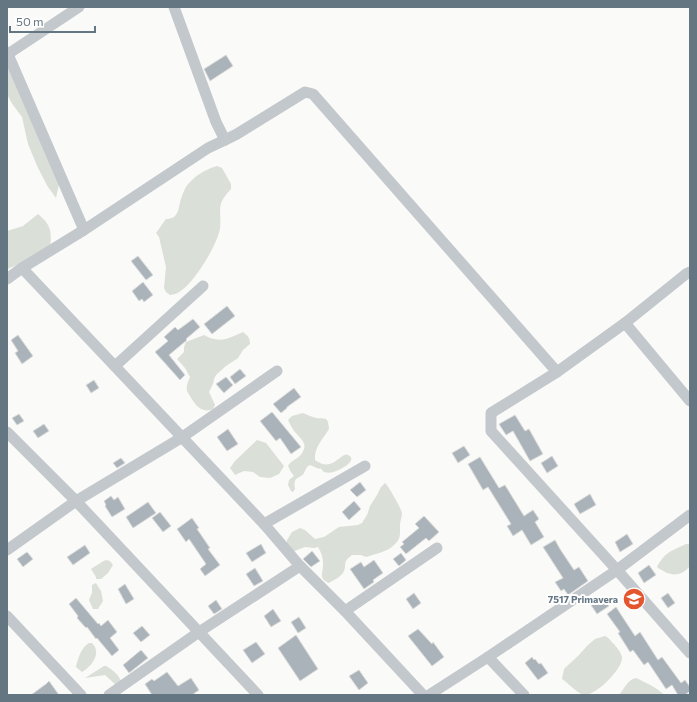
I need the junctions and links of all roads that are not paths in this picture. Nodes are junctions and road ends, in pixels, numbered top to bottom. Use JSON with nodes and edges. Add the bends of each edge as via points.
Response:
{"nodes":[{"id":1,"x":79,"y":7,"type":"edge"},
{"id":2,"x":174,"y":7,"type":"edge"},
{"id":3,"x":7,"y":53,"type":"edge"},
{"id":4,"x":225,"y":140,"type":"junction"},
{"id":5,"x":84,"y":230,"type":"junction"},
{"id":6,"x":22,"y":268,"type":"junction"},
{"id":7,"x":690,"y":272,"type":"edge"},
{"id":8,"x":7,"y":279,"type":"edge"},
{"id":9,"x":203,"y":286,"type":"dead end"},
{"id":10,"x":625,"y":322,"type":"junction"},
{"id":11,"x":115,"y":366,"type":"junction"},
{"id":12,"x":277,"y":371,"type":"dead end"},
{"id":13,"x":557,"y":372,"type":"junction"},
{"id":14,"x":690,"y":401,"type":"edge"},
{"id":15,"x":7,"y":432,"type":"edge"},
{"id":16,"x":181,"y":438,"type":"junction"},
{"id":17,"x":365,"y":466,"type":"dead end"},
{"id":18,"x":76,"y":501,"type":"junction"},
{"id":19,"x":690,"y":515,"type":"edge"},
{"id":20,"x":264,"y":524,"type":"junction"},
{"id":21,"x":437,"y":548,"type":"dead end"},
{"id":22,"x":7,"y":550,"type":"edge"},
{"id":23,"x":300,"y":566,"type":"junction"},
{"id":24,"x":617,"y":570,"type":"junction"},
{"id":25,"x":345,"y":611,"type":"junction"},
{"id":26,"x":7,"y":616,"type":"edge"},
{"id":27,"x":199,"y":632,"type":"junction"},
{"id":28,"x":690,"y":653,"type":"edge"},
{"id":29,"x":488,"y":657,"type":"junction"},
{"id":30,"x":80,"y":695,"type":"edge"},
{"id":31,"x":109,"y":695,"type":"edge"},
{"id":32,"x":258,"y":695,"type":"edge"},
{"id":33,"x":423,"y":695,"type":"edge"},
{"id":34,"x":429,"y":695,"type":"edge"},
{"id":35,"x":524,"y":695,"type":"edge"}],
"edges":[{"from":1,"to":3,"type":"street"},
{"from":2,"to":4,"type":"street"},
{"from":3,"to":5,"type":"street"},
{"from":4,"to":5,"type":"street","via":[[208,148]]},
{"from":4,"to":13,"type":"street","via":[[305,92],[313,94]]},
{"from":5,"to":6,"type":"street"},
{"from":6,"to":8,"type":"street"},
{"from":6,"to":11,"type":"street"},
{"from":7,"to":10,"type":"street"},
{"from":9,"to":11,"type":"street"},
{"from":10,"to":13,"type":"street"},
{"from":10,"to":14,"type":"street"},
{"from":11,"to":16,"type":"street"},
{"from":12,"to":16,"type":"street"},
{"from":13,"to":24,"type":"street","via":[[491,413],[491,431]]},
{"from":15,"to":18,"type":"street"},
{"from":16,"to":18,"type":"street"},
{"from":16,"to":20,"type":"street"},
{"from":17,"to":20,"type":"street"},
{"from":18,"to":22,"type":"street"},
{"from":18,"to":27,"type":"street"},
{"from":19,"to":24,"type":"street"},
{"from":20,"to":23,"type":"street"},
{"from":21,"to":25,"type":"street"},
{"from":23,"to":25,"type":"street"},
{"from":23,"to":27,"type":"street"},
{"from":24,"to":28,"type":"street"},
{"from":24,"to":29,"type":"street"},
{"from":25,"to":33,"type":"street"},
{"from":26,"to":30,"type":"street"},
{"from":27,"to":31,"type":"street"},
{"from":27,"to":32,"type":"street"},
{"from":29,"to":34,"type":"street"},
{"from":29,"to":35,"type":"street"}]}
